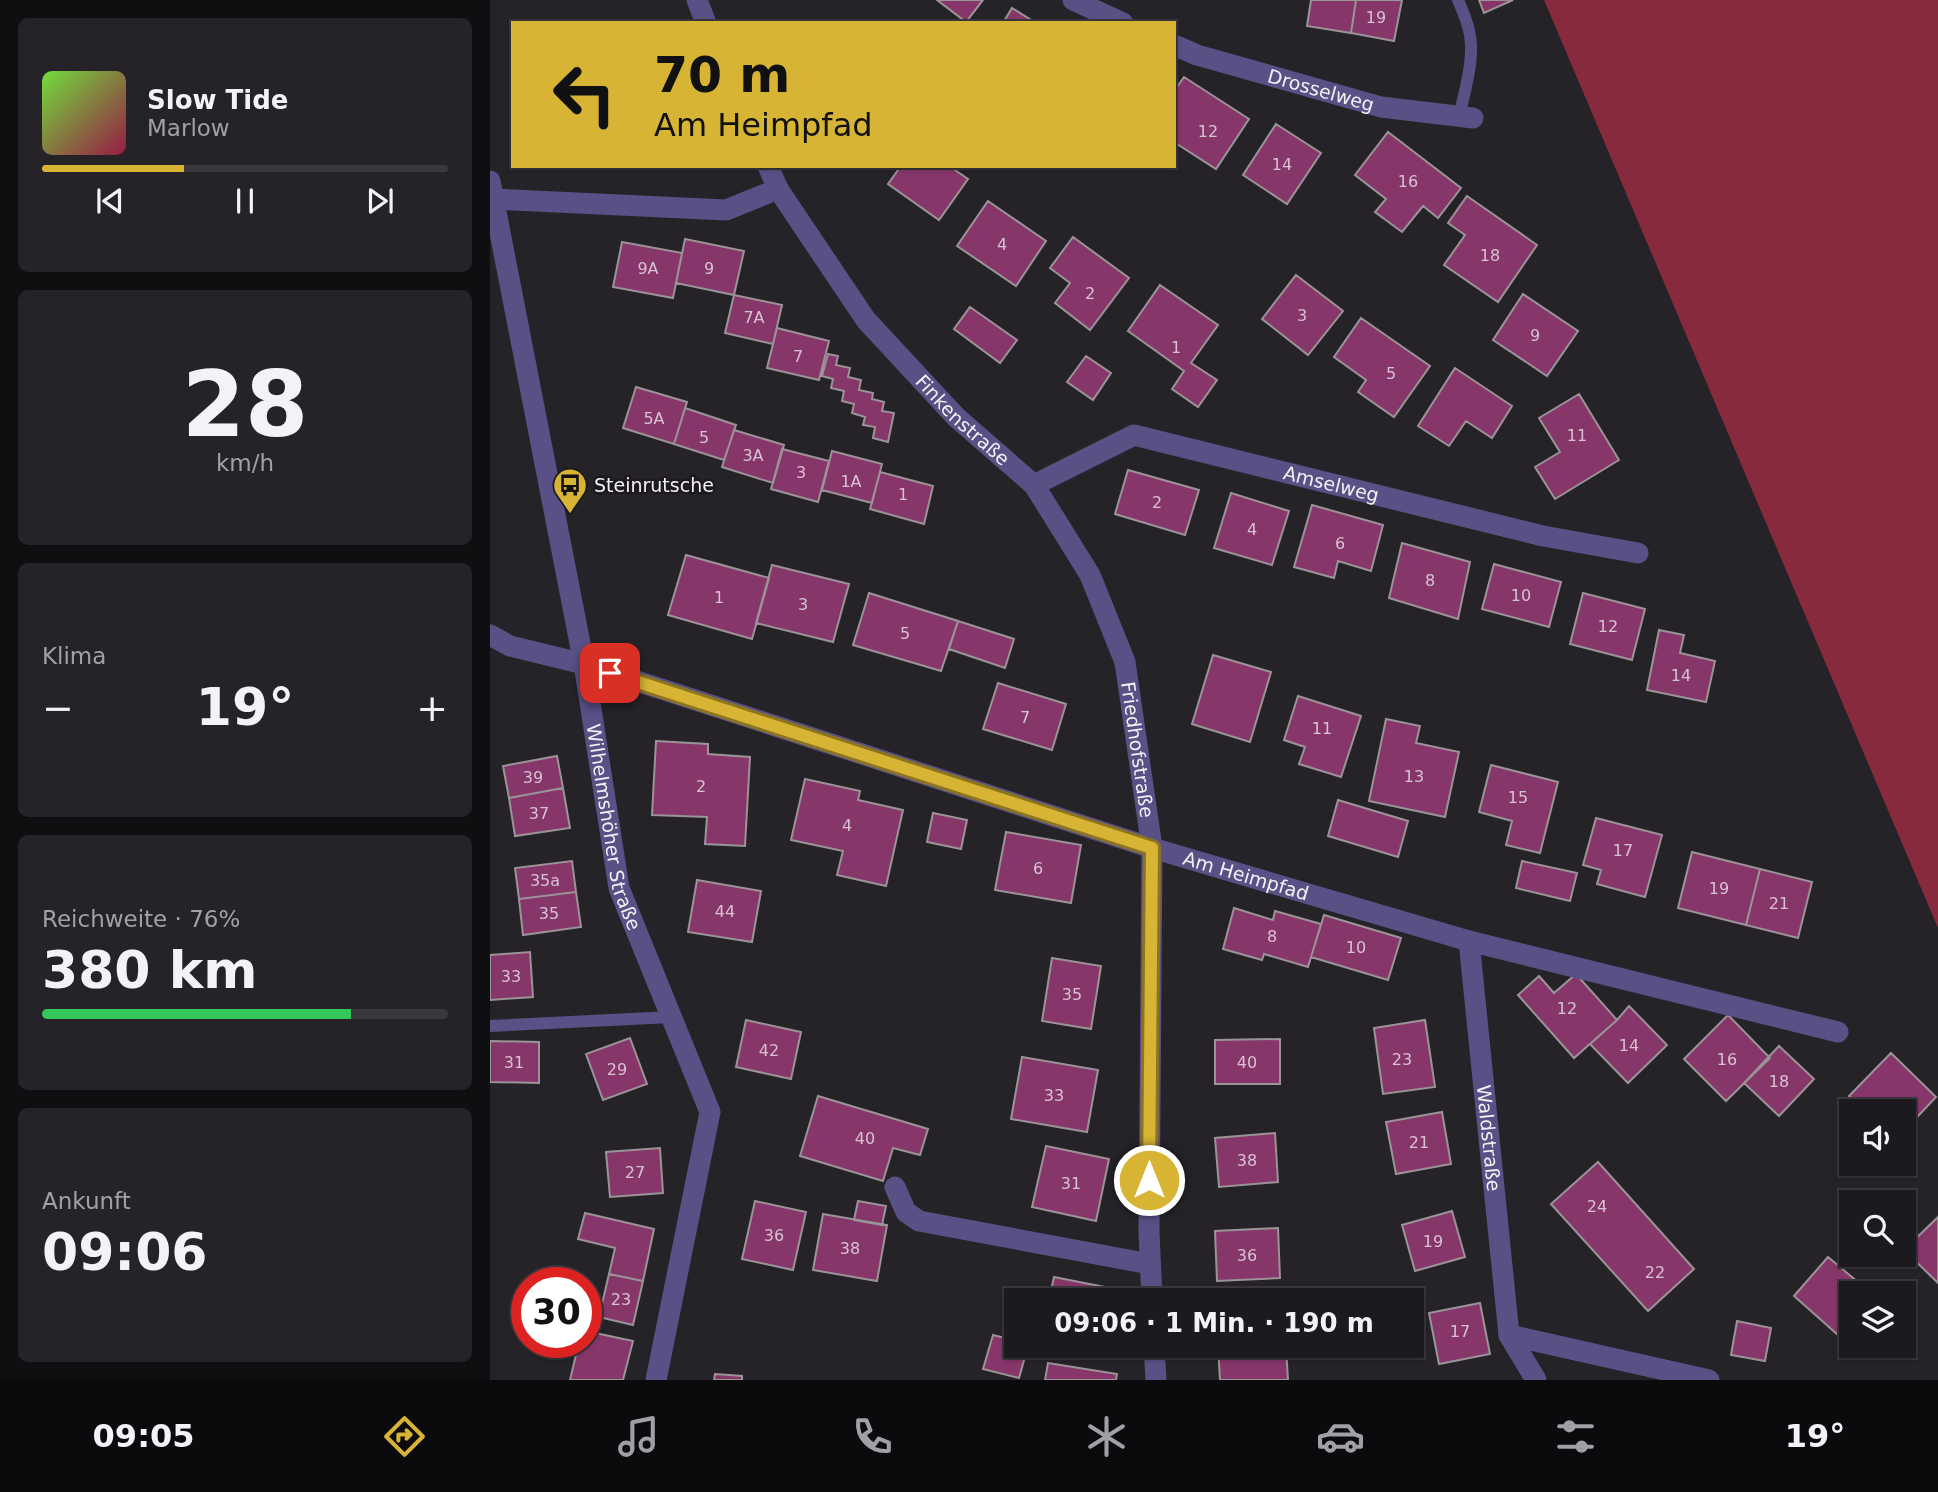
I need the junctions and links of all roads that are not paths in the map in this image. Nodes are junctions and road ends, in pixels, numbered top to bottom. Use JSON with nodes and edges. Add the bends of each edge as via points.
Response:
{"nodes":[{"id":1,"x":696,"y":0,"type":"edge"},
{"id":2,"x":1073,"y":0,"type":"edge"},
{"id":3,"x":1458,"y":0,"type":"edge"},
{"id":4,"x":705,"y":21,"type":"edge"},
{"id":5,"x":1119,"y":21,"type":"edge"},
{"id":6,"x":1176,"y":46,"type":"edge"},
{"id":7,"x":1466,"y":118,"type":"joint"},
{"id":8,"x":769,"y":168,"type":"edge"},
{"id":9,"x":778,"y":189,"type":"junction"},
{"id":10,"x":492,"y":190,"type":"edge"},
{"id":11,"x":1034,"y":485,"type":"junction"},
{"id":12,"x":1638,"y":553,"type":"dead end"},
{"id":13,"x":490,"y":635,"type":"edge"},
{"id":14,"x":1125,"y":662,"type":"joint"},
{"id":15,"x":584,"y":664,"type":"junction"},
{"id":16,"x":1152,"y":848,"type":"junction"},
{"id":17,"x":1469,"y":941,"type":"junction"},
{"id":18,"x":671,"y":1017,"type":"junction"},
{"id":19,"x":490,"y":1026,"type":"edge"},
{"id":20,"x":1838,"y":1032,"type":"dead end"},
{"id":21,"x":895,"y":1186,"type":"dead end"},
{"id":22,"x":1150,"y":1265,"type":"junction"},
{"id":23,"x":1151,"y":1288,"type":"edge"},
{"id":24,"x":1509,"y":1335,"type":"junction"},
{"id":25,"x":1155,"y":1358,"type":"edge"},
{"id":26,"x":656,"y":1380,"type":"edge"},
{"id":27,"x":1156,"y":1380,"type":"edge"},
{"id":28,"x":1536,"y":1380,"type":"edge"},
{"id":29,"x":1709,"y":1380,"type":"edge"}],
"edges":[{"from":1,"to":4,"type":"street"},
{"from":2,"to":5,"type":"street"},
{"from":3,"to":7,"type":"lane","via":[[1471,45]]},
{"from":6,"to":7,"type":"street","name":"Drosselweg","via":[[1381,107]]},
{"from":8,"to":9,"type":"street","name":"Finkenstraße"},
{"from":9,"to":10,"type":"street","via":[[726,210]]},
{"from":9,"to":11,"type":"street","name":"Finkenstraße","via":[[866,320],[956,417]]},
{"from":10,"to":15,"type":"street","name":"Wilhelmshöher Straße"},
{"from":11,"to":12,"type":"street","name":"Amselweg","via":[[1134,435],[1543,536]]},
{"from":11,"to":14,"type":"street","name":"Finkenstraße","via":[[1090,575]]},
{"from":13,"to":15,"type":"street","via":[[510,646]]},
{"from":14,"to":16,"type":"street","name":"Friedhofstraße"},
{"from":15,"to":16,"type":"street","name":"Am Heimpfad"},
{"from":15,"to":18,"type":"street","name":"Wilhelmshöher Straße","via":[[619,888]]},
{"from":16,"to":17,"type":"street","name":"Am Heimpfad"},
{"from":16,"to":22,"type":"street","name":"Friedhofstraße"},
{"from":17,"to":20,"type":"street","name":"Am Heimpfad"},
{"from":17,"to":24,"type":"street","name":"Waldstraße"},
{"from":18,"to":19,"type":"lane"},
{"from":18,"to":26,"type":"street","name":"Wilhelmshöher Straße","via":[[710,1112]]},
{"from":21,"to":22,"type":"street","via":[[906,1212],[919,1221]]},
{"from":22,"to":23,"type":"street","name":"Friedhofstraße"},
{"from":24,"to":28,"type":"street","name":"Waldstraße"},
{"from":24,"to":29,"type":"street"},
{"from":25,"to":27,"type":"street"}]}
